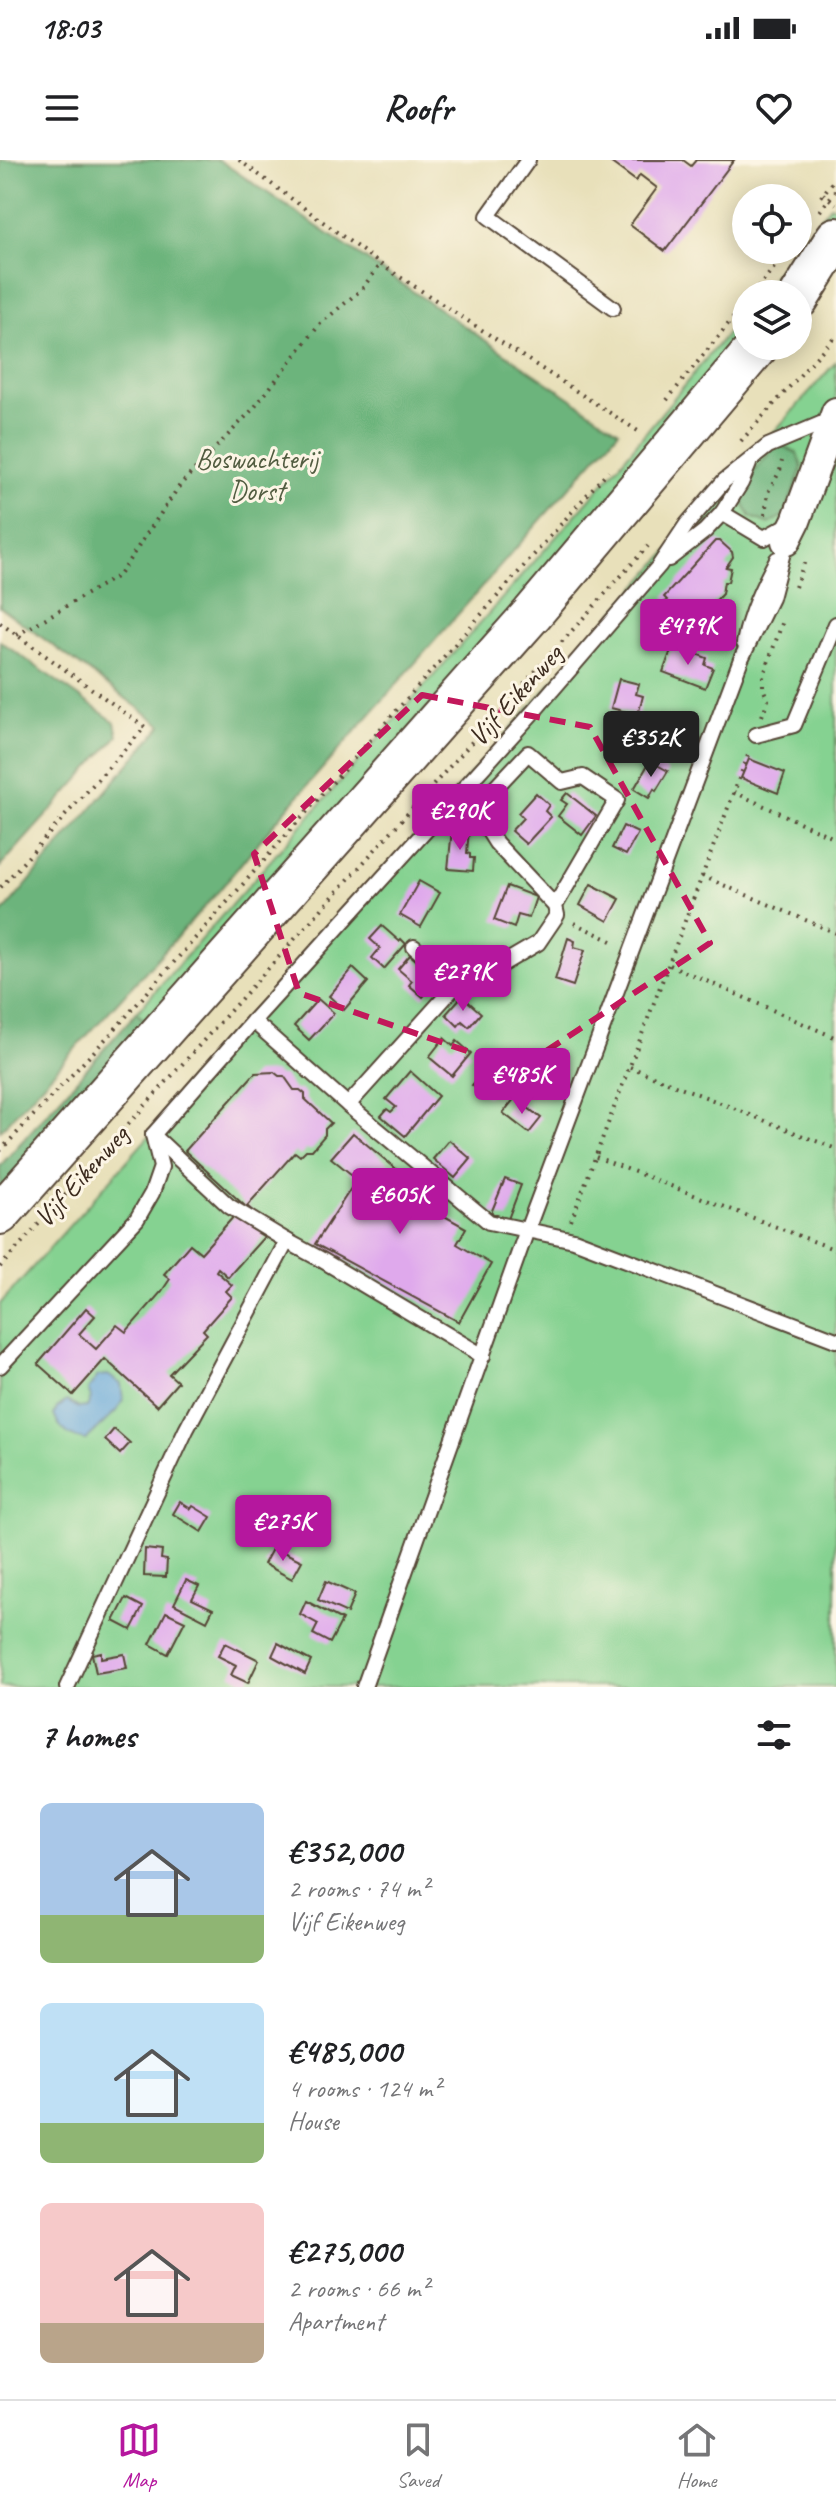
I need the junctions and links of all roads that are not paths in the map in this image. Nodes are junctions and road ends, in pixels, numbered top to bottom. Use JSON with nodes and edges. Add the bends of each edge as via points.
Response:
{"nodes":[{"id":1,"x":528,"y":160,"type":"edge"},
{"id":2,"x":836,"y":238,"type":"edge"},
{"id":3,"x":836,"y":270,"type":"edge"},
{"id":4,"x":809,"y":280,"type":"edge"},
{"id":5,"x":812,"y":288,"type":"edge"},
{"id":6,"x":613,"y":308,"type":"dead end"},
{"id":7,"x":746,"y":360,"type":"edge"},
{"id":8,"x":834,"y":416,"type":"edge"},
{"id":9,"x":750,"y":460,"type":"junction"},
{"id":10,"x":722,"y":513,"type":"junction"},
{"id":11,"x":789,"y":538,"type":"junction"},
{"id":12,"x":659,"y":566,"type":"junction"},
{"id":13,"x":836,"y":624,"type":"edge"},
{"id":14,"x":756,"y":735,"type":"road end"},
{"id":15,"x":556,"y":910,"type":"junction"},
{"id":16,"x":414,"y":947,"type":"dead end"},
{"id":17,"x":457,"y":984,"type":"junction"},
{"id":18,"x":253,"y":1021,"type":"junction"},
{"id":19,"x":348,"y":1105,"type":"junction"},
{"id":20,"x":153,"y":1135,"type":"junction"},
{"id":21,"x":0,"y":1214,"type":"edge"},
{"id":22,"x":527,"y":1230,"type":"junction"},
{"id":23,"x":287,"y":1241,"type":"junction"},
{"id":24,"x":836,"y":1340,"type":"edge"},
{"id":25,"x":483,"y":1356,"type":"junction"},
{"id":26,"x":0,"y":1366,"type":"edge"},
{"id":27,"x":67,"y":1687,"type":"edge"},
{"id":28,"x":364,"y":1687,"type":"edge"}],
"edges":[{"from":1,"to":6,"type":"lane","via":[[488,216]]},
{"from":2,"to":4,"type":"main road"},
{"from":3,"to":5,"type":"main road"},
{"from":7,"to":21,"type":"main road","name":"Vijf Eikenweg","via":[[532,614]]},
{"from":8,"to":9,"type":"lane","via":[[768,446]]},
{"from":8,"to":11,"type":"street"},
{"from":9,"to":10,"type":"lane"},
{"from":9,"to":12,"type":"lane","via":[[687,524]]},
{"from":10,"to":11,"type":"lane"},
{"from":10,"to":12,"type":"lane"},
{"from":11,"to":22,"type":"lane","via":[[757,597],[741,659]]},
{"from":12,"to":18,"type":"lane"},
{"from":13,"to":14,"type":"lane","via":[[794,725]]},
{"from":15,"to":15,"type":"lane","via":[[479,816],[481,803],[528,753],[562,782],[583,777],[617,800]]},
{"from":15,"to":17,"type":"lane","via":[[538,943]]},
{"from":16,"to":17,"type":"lane"},
{"from":17,"to":19,"type":"lane"},
{"from":18,"to":19,"type":"lane"},
{"from":18,"to":20,"type":"lane"},
{"from":19,"to":22,"type":"lane","via":[[489,1222]]},
{"from":20,"to":23,"type":"lane","via":[[229,1206]]},
{"from":20,"to":26,"type":"lane","via":[[161,1167],[137,1219]]},
{"from":22,"to":24,"type":"lane","via":[[574,1240]]},
{"from":22,"to":25,"type":"lane"},
{"from":23,"to":25,"type":"lane"},
{"from":23,"to":27,"type":"lane","via":[[186,1430]]},
{"from":25,"to":28,"type":"lane"}]}
